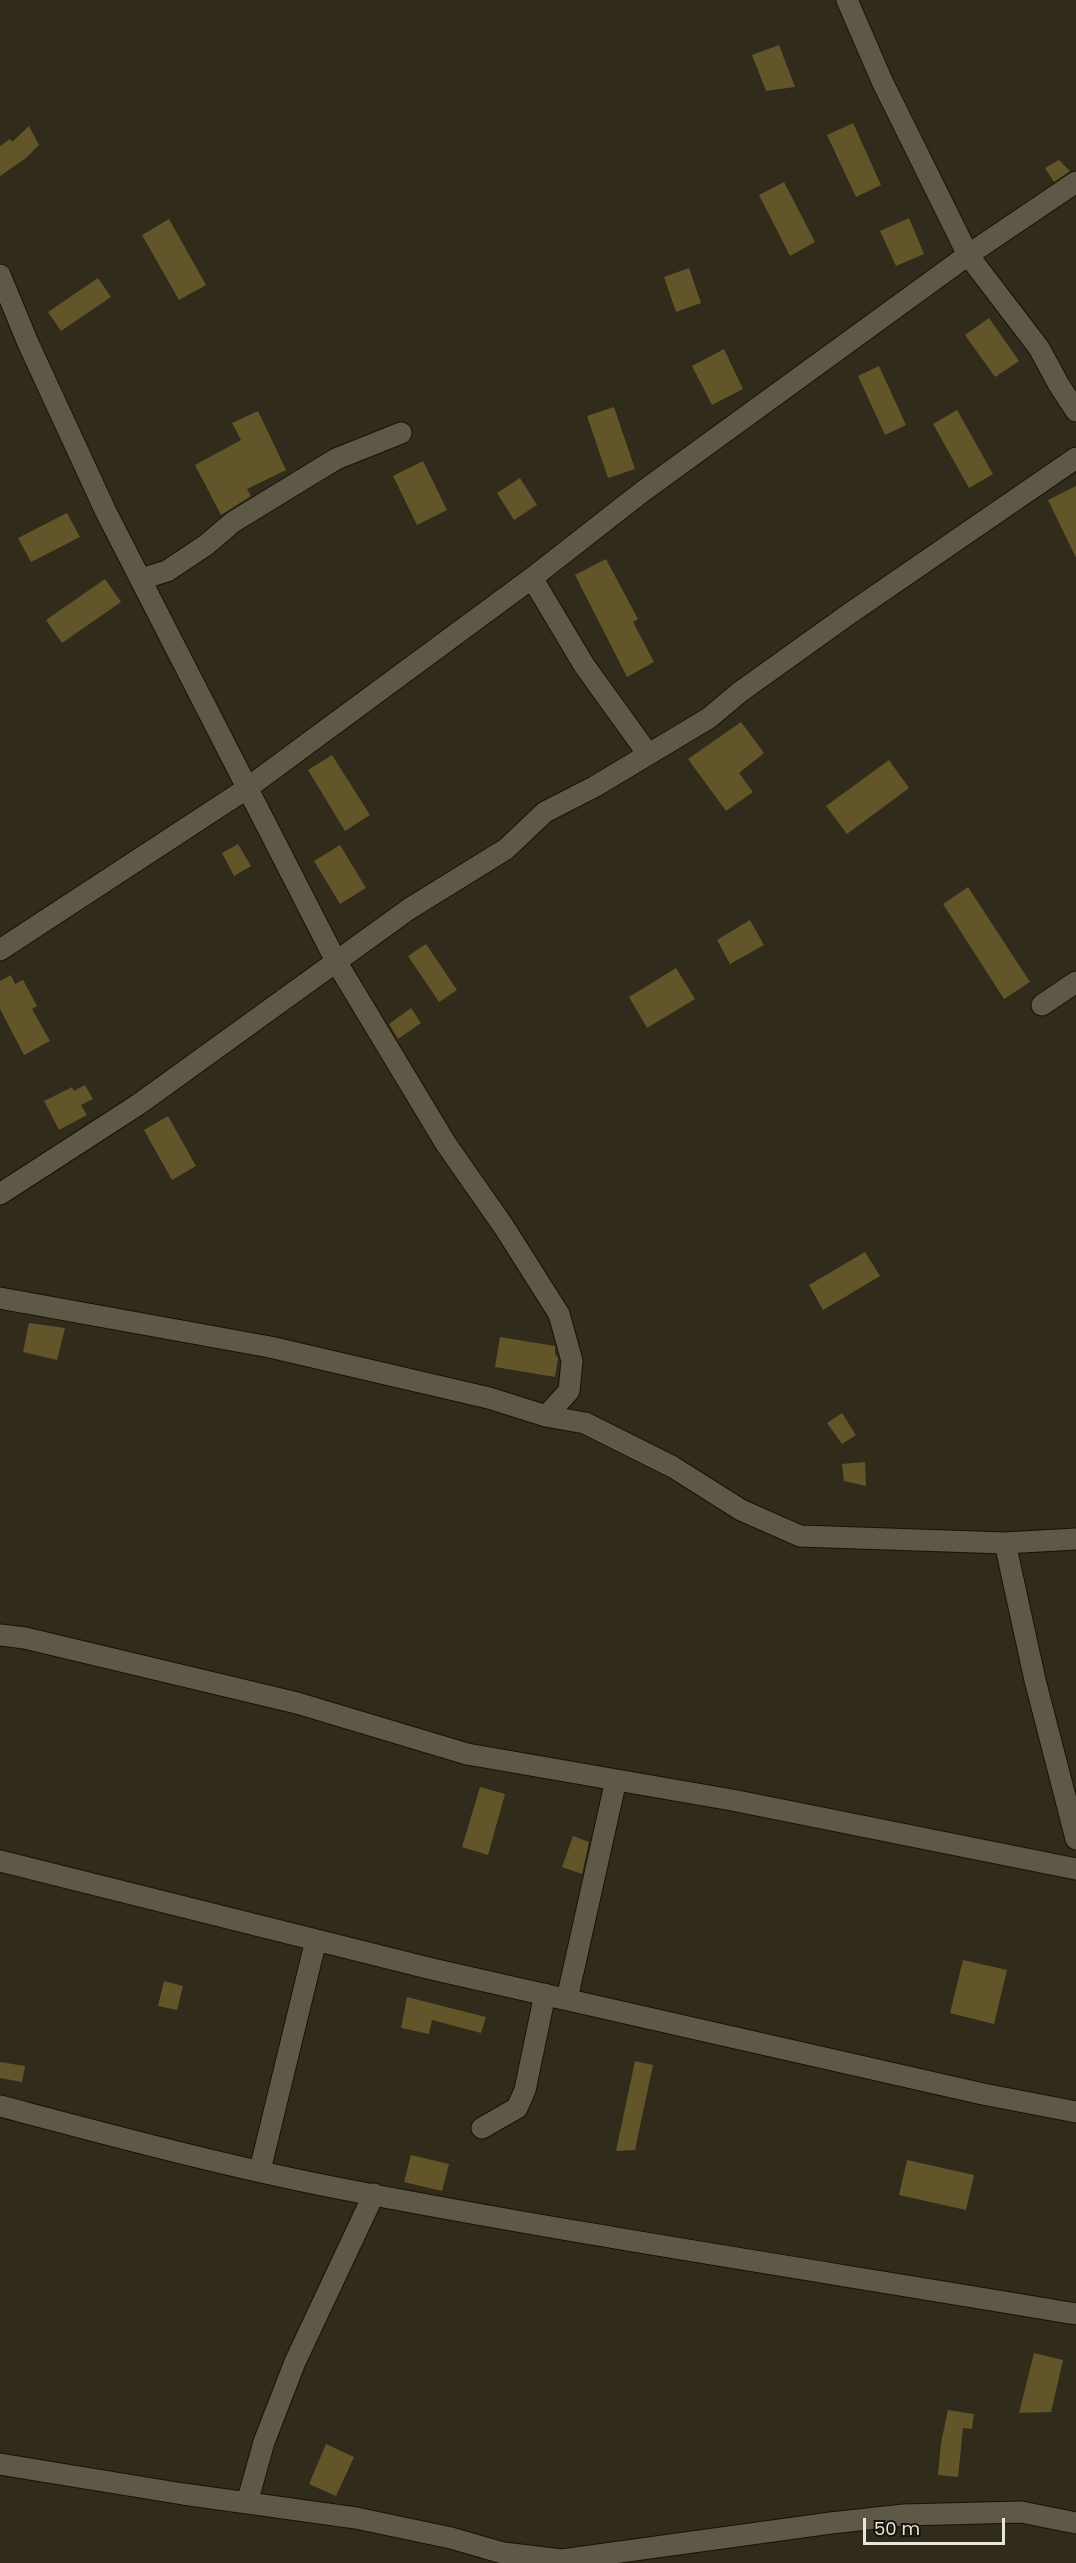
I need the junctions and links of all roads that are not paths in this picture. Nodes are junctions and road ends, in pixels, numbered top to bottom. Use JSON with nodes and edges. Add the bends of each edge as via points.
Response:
{"nodes":[{"id":1,"x":847,"y":0,"type":"edge"},
{"id":2,"x":1076,"y":182,"type":"edge"},
{"id":3,"x":968,"y":255,"type":"junction"},
{"id":4,"x":0,"y":275,"type":"edge"},
{"id":5,"x":1076,"y":411,"type":"edge"},
{"id":6,"x":401,"y":433,"type":"dead end"},
{"id":7,"x":1076,"y":458,"type":"edge"},
{"id":8,"x":531,"y":578,"type":"junction"},
{"id":9,"x":141,"y":579,"type":"junction"},
{"id":10,"x":648,"y":754,"type":"junction"},
{"id":11,"x":246,"y":789,"type":"junction"},
{"id":12,"x":0,"y":950,"type":"edge"},
{"id":13,"x":337,"y":963,"type":"junction"},
{"id":14,"x":1076,"y":982,"type":"edge"},
{"id":15,"x":1042,"y":1005,"type":"dead end"},
{"id":16,"x":0,"y":1194,"type":"edge"},
{"id":17,"x":0,"y":1298,"type":"edge"},
{"id":18,"x":546,"y":1416,"type":"junction"},
{"id":19,"x":1076,"y":1539,"type":"edge"},
{"id":20,"x":1005,"y":1543,"type":"junction"},
{"id":21,"x":0,"y":1635,"type":"edge"},
{"id":22,"x":616,"y":1780,"type":"junction"},
{"id":23,"x":1076,"y":1839,"type":"edge"},
{"id":24,"x":0,"y":1861,"type":"edge"},
{"id":25,"x":1076,"y":1869,"type":"edge"},
{"id":26,"x":316,"y":1940,"type":"junction"},
{"id":27,"x":545,"y":1994,"type":"junction"},
{"id":28,"x":567,"y":1999,"type":"junction"},
{"id":29,"x":0,"y":2106,"type":"edge"},
{"id":30,"x":1076,"y":2112,"type":"edge"},
{"id":31,"x":482,"y":2128,"type":"dead end"},
{"id":32,"x":260,"y":2170,"type":"junction"},
{"id":33,"x":374,"y":2194,"type":"junction"},
{"id":34,"x":1076,"y":2314,"type":"edge"},
{"id":35,"x":0,"y":2464,"type":"edge"},
{"id":36,"x":247,"y":2503,"type":"junction"},
{"id":37,"x":1076,"y":2523,"type":"edge"}],
"edges":[{"from":1,"to":3,"type":"street","via":[[882,81]]},
{"from":2,"to":3,"type":"street"},
{"from":3,"to":5,"type":"street","via":[[1039,348]]},
{"from":3,"to":8,"type":"street","via":[[642,492]]},
{"from":4,"to":9,"type":"street","via":[[106,512]]},
{"from":6,"to":9,"type":"street","via":[[336,459],[233,522],[167,571]]},
{"from":7,"to":10,"type":"street","via":[[849,614],[709,718]]},
{"from":8,"to":10,"type":"street","via":[[584,665]]},
{"from":8,"to":11,"type":"street"},
{"from":9,"to":11,"type":"street"},
{"from":10,"to":13,"type":"street","via":[[594,788],[544,812],[506,849],[409,909]]},
{"from":11,"to":12,"type":"street"},
{"from":11,"to":13,"type":"street"},
{"from":13,"to":16,"type":"street","via":[[139,1104]]},
{"from":13,"to":18,"type":"street","via":[[446,1144],[559,1314],[572,1361],[568,1391]]},
{"from":14,"to":15,"type":"street"},
{"from":17,"to":18,"type":"street","via":[[270,1347],[489,1398]]},
{"from":18,"to":20,"type":"street","via":[[585,1423],[673,1467],[741,1510],[800,1536]]},
{"from":19,"to":20,"type":"street"},
{"from":20,"to":23,"type":"street"},
{"from":21,"to":22,"type":"street","via":[[297,1703],[467,1754]]},
{"from":22,"to":25,"type":"street"},
{"from":22,"to":28,"type":"street"},
{"from":24,"to":26,"type":"street"},
{"from":26,"to":27,"type":"street"},
{"from":26,"to":32,"type":"street"},
{"from":27,"to":28,"type":"street"},
{"from":27,"to":31,"type":"street","via":[[525,2090],[517,2108]]},
{"from":28,"to":30,"type":"street"},
{"from":29,"to":32,"type":"street"},
{"from":32,"to":33,"type":"street"},
{"from":33,"to":34,"type":"street"},
{"from":33,"to":36,"type":"street","via":[[295,2362],[264,2442]]},
{"from":35,"to":36,"type":"street"},
{"from":36,"to":37,"type":"street","via":[[356,2518],[503,2553],[562,2560],[904,2515],[1021,2512]]}]}
